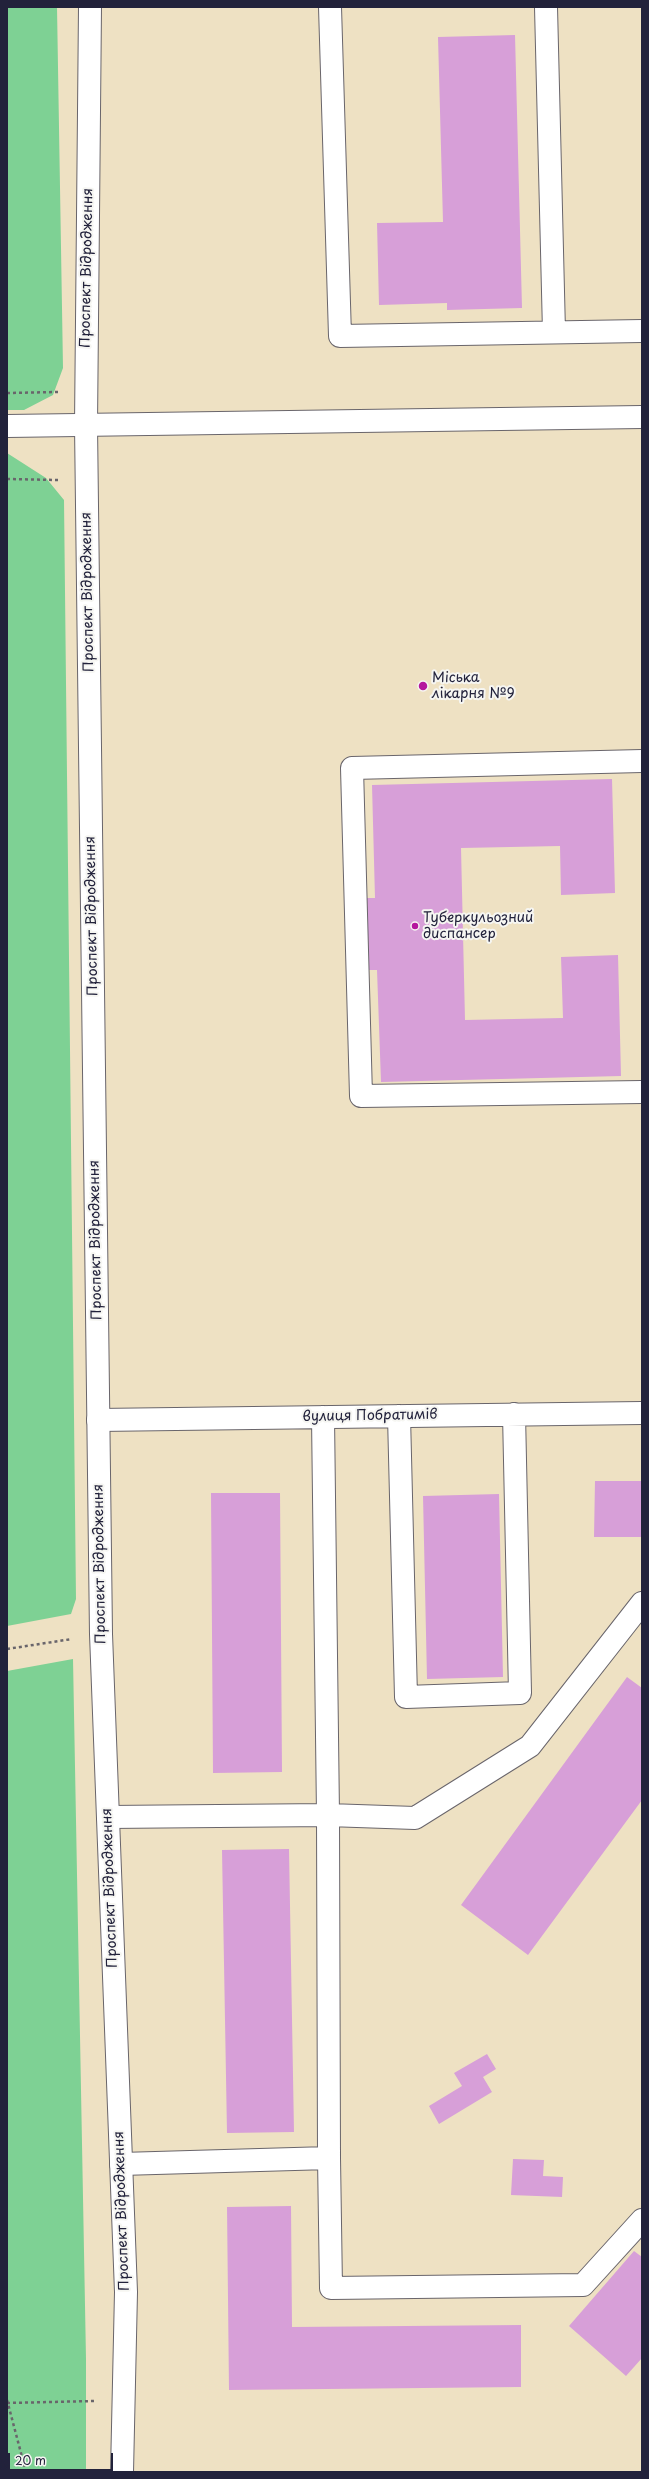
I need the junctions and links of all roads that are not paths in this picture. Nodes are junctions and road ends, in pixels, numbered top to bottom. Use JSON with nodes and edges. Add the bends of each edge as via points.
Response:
{"nodes":[{"id":1,"x":90,"y":7,"type":"edge"},
{"id":2,"x":330,"y":7,"type":"edge"},
{"id":3,"x":546,"y":7,"type":"edge"},
{"id":4,"x":642,"y":331,"type":"edge"},
{"id":5,"x":554,"y":332,"type":"junction"},
{"id":6,"x":642,"y":417,"type":"edge"},
{"id":7,"x":86,"y":425,"type":"junction"},
{"id":8,"x":7,"y":426,"type":"edge"},
{"id":9,"x":642,"y":761,"type":"edge"},
{"id":10,"x":642,"y":1092,"type":"edge"},
{"id":11,"x":642,"y":1412,"type":"edge"},
{"id":12,"x":514,"y":1414,"type":"junction"},
{"id":13,"x":399,"y":1416,"type":"junction"},
{"id":14,"x":324,"y":1417,"type":"junction"},
{"id":15,"x":98,"y":1420,"type":"junction"},
{"id":16,"x":642,"y":1603,"type":"edge"},
{"id":17,"x":328,"y":1815,"type":"junction"},
{"id":18,"x":108,"y":1818,"type":"junction"},
{"id":19,"x":329,"y":2158,"type":"junction"},
{"id":20,"x":121,"y":2164,"type":"junction"},
{"id":21,"x":642,"y":2220,"type":"edge"},
{"id":22,"x":122,"y":2472,"type":"edge"}],
"edges":[{"from":1,"to":7,"type":"main road","name":"Проспект Відродження"},
{"from":2,"to":5,"type":"main road","via":[[340,336]]},
{"from":3,"to":5,"type":"main road"},
{"from":4,"to":5,"type":"main road"},
{"from":6,"to":7,"type":"main road"},
{"from":7,"to":8,"type":"main road"},
{"from":7,"to":15,"type":"main road","name":"Проспект Відродження"},
{"from":9,"to":10,"type":"main road","via":[[352,768],[361,1096]]},
{"from":11,"to":12,"type":"main road","name":"вулиця Побратимів"},
{"from":12,"to":13,"type":"main road","name":"вулиця Побратимів"},
{"from":12,"to":13,"type":"main road","via":[[520,1693],[406,1697]]},
{"from":13,"to":14,"type":"main road","name":"вулиця Побратимів"},
{"from":14,"to":15,"type":"main road","name":"вулиця Побратимів"},
{"from":14,"to":17,"type":"main road"},
{"from":15,"to":18,"type":"main road","name":"Проспект Відродження","via":[[101,1634]]},
{"from":16,"to":17,"type":"main road","via":[[530,1746],[416,1818]]},
{"from":17,"to":18,"type":"main road"},
{"from":17,"to":19,"type":"main road"},
{"from":18,"to":20,"type":"main road","name":"Проспект Відродження"},
{"from":19,"to":20,"type":"main road"},
{"from":19,"to":21,"type":"main road","via":[[331,2288],[583,2285]]},
{"from":20,"to":22,"type":"main road","name":"Проспект Відродження","via":[[126,2292]]}]}
